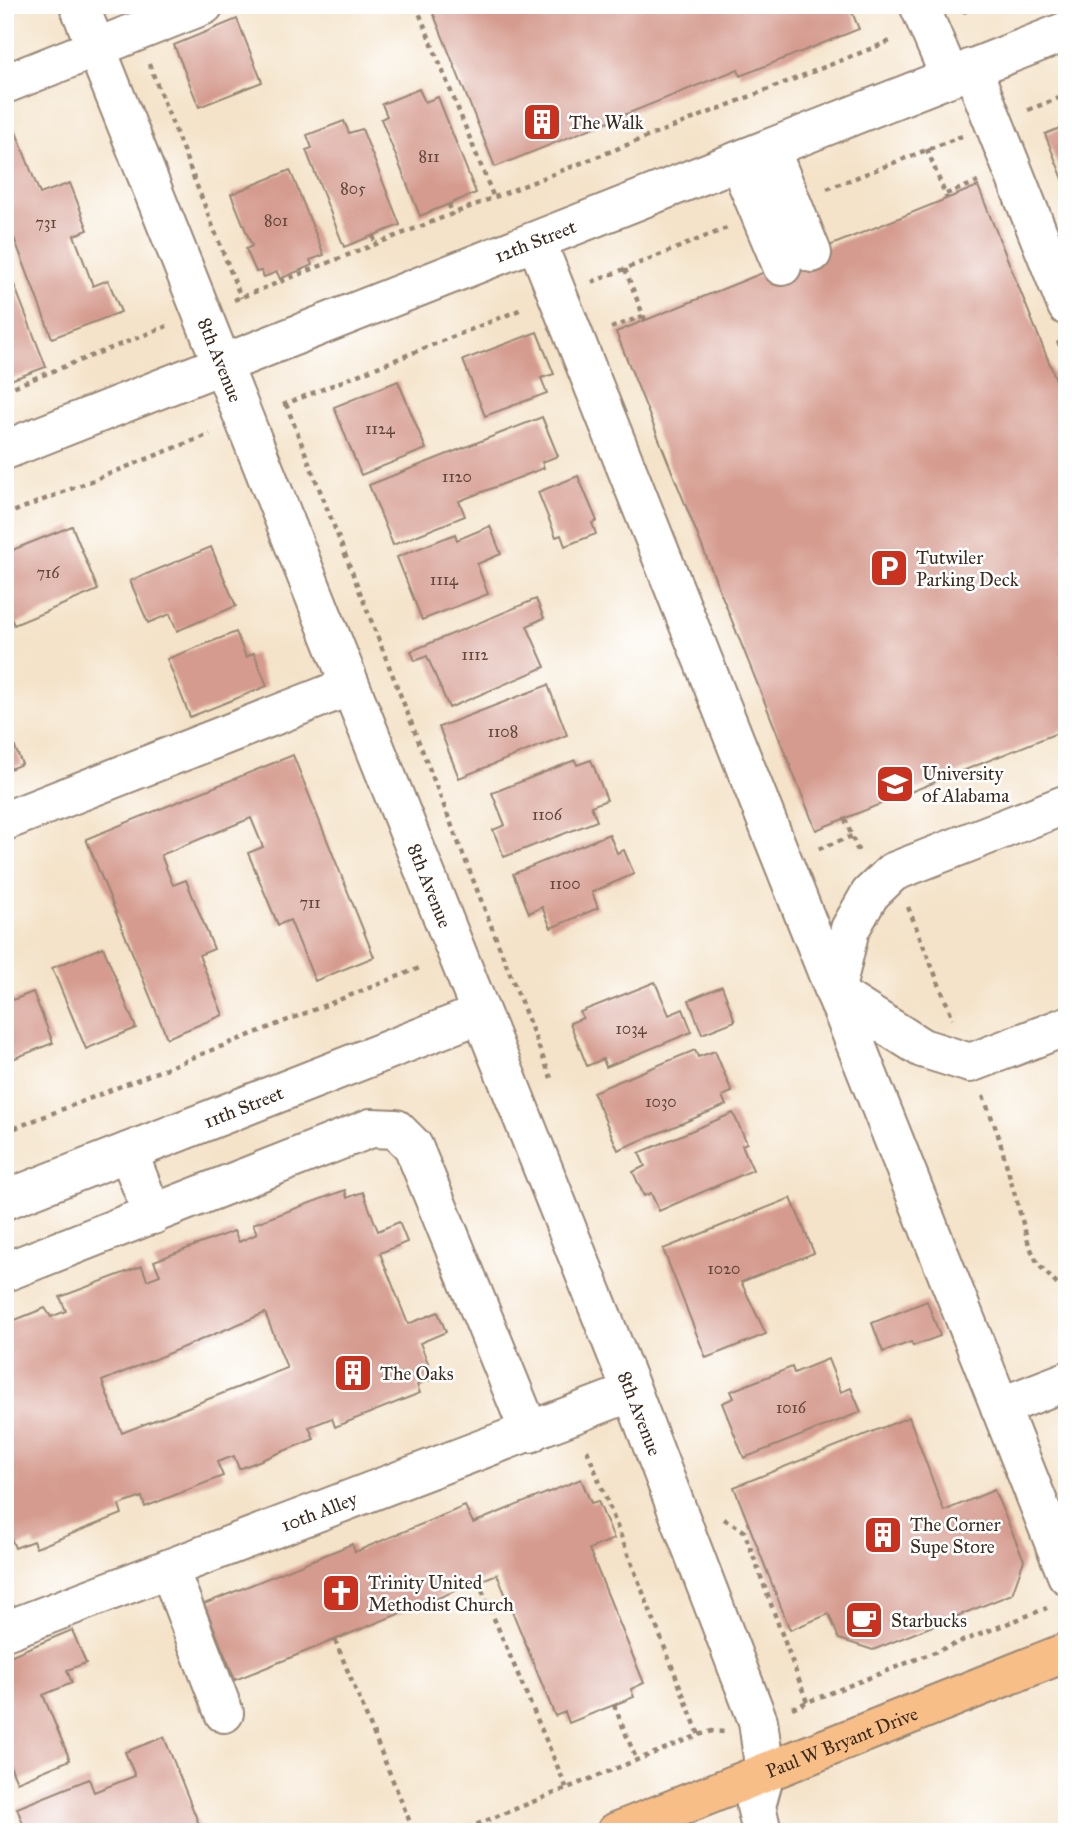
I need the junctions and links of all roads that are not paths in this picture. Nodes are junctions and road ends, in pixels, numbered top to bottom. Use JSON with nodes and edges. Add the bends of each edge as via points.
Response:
{"nodes":[{"id":1,"x":79,"y":5,"type":"edge"},
{"id":2,"x":204,"y":5,"type":"edge"},
{"id":3,"x":924,"y":16,"type":"edge"},
{"id":4,"x":1067,"y":31,"type":"edge"},
{"id":5,"x":96,"y":48,"type":"junction"},
{"id":6,"x":961,"y":73,"type":"junction"},
{"id":7,"x":5,"y":84,"type":"edge"},
{"id":8,"x":754,"y":155,"type":"junction"},
{"id":9,"x":536,"y":241,"type":"junction"},
{"id":10,"x":797,"y":259,"type":"dead end"},
{"id":11,"x":1067,"y":306,"type":"edge"},
{"id":12,"x":222,"y":366,"type":"junction"},
{"id":13,"x":5,"y":450,"type":"edge"},
{"id":14,"x":350,"y":686,"type":"junction"},
{"id":15,"x":1067,"y":804,"type":"edge"},
{"id":16,"x":5,"y":821,"type":"edge"},
{"id":17,"x":835,"y":993,"type":"junction"},
{"id":18,"x":480,"y":1014,"type":"junction"},
{"id":19,"x":1067,"y":1026,"type":"edge"},
{"id":20,"x":128,"y":1152,"type":"junction"},
{"id":21,"x":5,"y":1200,"type":"edge"},
{"id":22,"x":153,"y":1214,"type":"junction"},
{"id":23,"x":5,"y":1272,"type":"edge"},
{"id":24,"x":1067,"y":1381,"type":"edge"},
{"id":25,"x":632,"y":1392,"type":"junction"},
{"id":26,"x":1000,"y":1407,"type":"junction"},
{"id":27,"x":530,"y":1433,"type":"junction"},
{"id":28,"x":169,"y":1569,"type":"junction"},
{"id":29,"x":1067,"y":1575,"type":"edge"},
{"id":30,"x":5,"y":1631,"type":"edge"},
{"id":31,"x":1067,"y":1652,"type":"edge"},
{"id":32,"x":225,"y":1713,"type":"dead end"},
{"id":33,"x":765,"y":1773,"type":"junction"},
{"id":34,"x":616,"y":1832,"type":"edge"},
{"id":35,"x":762,"y":1832,"type":"edge"}],
"edges":[{"from":1,"to":5,"type":"street","name":"8th Avenue"},
{"from":2,"to":5,"type":"street"},
{"from":3,"to":6,"type":"street"},
{"from":4,"to":6,"type":"street","name":"12th Street"},
{"from":5,"to":7,"type":"street"},
{"from":5,"to":12,"type":"street","name":"8th Avenue"},
{"from":6,"to":8,"type":"street","name":"12th Street"},
{"from":6,"to":11,"type":"street"},
{"from":8,"to":9,"type":"street","name":"12th Street"},
{"from":8,"to":10,"type":"street"},
{"from":9,"to":12,"type":"street","name":"12th Street"},
{"from":9,"to":17,"type":"street"},
{"from":12,"to":13,"type":"street","name":"12th Street"},
{"from":12,"to":14,"type":"street","name":"8th Avenue"},
{"from":14,"to":16,"type":"street"},
{"from":14,"to":18,"type":"street","name":"8th Avenue"},
{"from":15,"to":17,"type":"street","via":[[893,873],[870,894],[850,929]]},
{"from":17,"to":19,"type":"street","via":[[922,1048],[970,1063]]},
{"from":17,"to":26,"type":"street"},
{"from":18,"to":20,"type":"street","name":"11th Street"},
{"from":18,"to":25,"type":"street","name":"8th Avenue"},
{"from":20,"to":21,"type":"street","name":"11th Street"},
{"from":20,"to":22,"type":"street"},
{"from":22,"to":23,"type":"street"},
{"from":22,"to":27,"type":"street","via":[[371,1128],[396,1129],[413,1146]]},
{"from":24,"to":26,"type":"street"},
{"from":25,"to":27,"type":"street","name":"10th Alley"},
{"from":25,"to":33,"type":"street","name":"8th Avenue","via":[[758,1721]]},
{"from":26,"to":29,"type":"street"},
{"from":27,"to":28,"type":"street","name":"10th Alley"},
{"from":28,"to":30,"type":"street","name":"10th Alley"},
{"from":28,"to":32,"type":"street"},
{"from":31,"to":33,"type":"main road","name":"Paul W Bryant Drive"},
{"from":33,"to":34,"type":"main road","name":"Paul W Bryant Drive"},
{"from":33,"to":35,"type":"street","via":[[756,1806]]}]}
